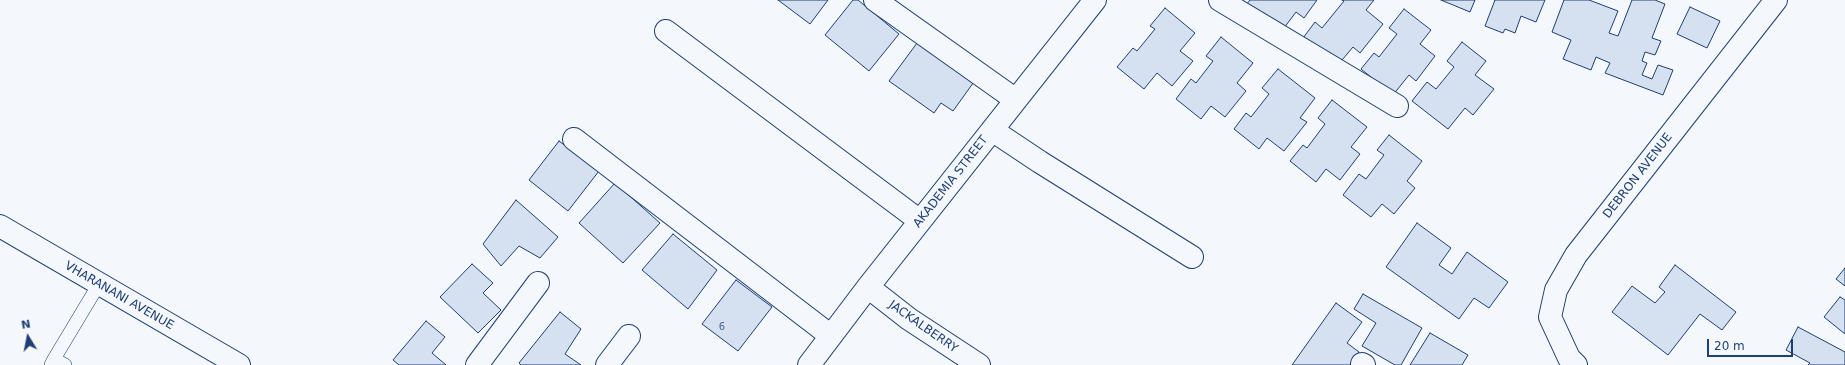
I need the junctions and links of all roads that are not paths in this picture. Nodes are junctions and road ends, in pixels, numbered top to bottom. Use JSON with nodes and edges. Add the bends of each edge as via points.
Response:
{"nodes":[{"id":1,"x":875,"y":0,"type":"edge"},
{"id":2,"x":1095,"y":0,"type":"edge"},
{"id":3,"x":1220,"y":0,"type":"edge"},
{"id":4,"x":1776,"y":0,"type":"edge"},
{"id":5,"x":666,"y":31,"type":"dead end"},
{"id":6,"x":1016,"y":100,"type":"junction"},
{"id":7,"x":1397,"y":106,"type":"dead end"},
{"id":8,"x":992,"y":130,"type":"junction"},
{"id":9,"x":574,"y":138,"type":"dead end"},
{"id":10,"x":920,"y":220,"type":"junction"},
{"id":11,"x":0,"y":226,"type":"edge"},
{"id":12,"x":1192,"y":257,"type":"dead end"},
{"id":13,"x":538,"y":282,"type":"dead end"},
{"id":14,"x":99,"y":284,"type":"junction"},
{"id":15,"x":868,"y":287,"type":"junction"},
{"id":16,"x":629,"y":336,"type":"dead end"},
{"id":17,"x":830,"y":336,"type":"junction"},
{"id":18,"x":57,"y":363,"type":"edge"},
{"id":19,"x":239,"y":365,"type":"edge"},
{"id":20,"x":477,"y":365,"type":"edge"},
{"id":21,"x":607,"y":365,"type":"edge"},
{"id":22,"x":809,"y":365,"type":"edge"},
{"id":23,"x":980,"y":365,"type":"edge"},
{"id":24,"x":1576,"y":365,"type":"edge"}],
"edges":[{"from":1,"to":6,"type":"street"},
{"from":2,"to":6,"type":"street","name":"AKADEMIA STREET"},
{"from":3,"to":7,"type":"street"},
{"from":4,"to":24,"type":"street","name":"DEBRON AVENUE","via":[[1576,255],[1556,290],[1550,317],[1569,358]]},
{"from":5,"to":10,"type":"street"},
{"from":6,"to":8,"type":"street","name":"AKADEMIA STREET"},
{"from":8,"to":10,"type":"street","name":"AKADEMIA STREET"},
{"from":8,"to":12,"type":"street"},
{"from":9,"to":17,"type":"street"},
{"from":10,"to":15,"type":"street","name":"AKADEMIA STREET"},
{"from":11,"to":14,"type":"street","name":"VHARANANI AVENUE"},
{"from":13,"to":20,"type":"street"},
{"from":14,"to":18,"type":"lane"},
{"from":14,"to":19,"type":"street","name":"VHARANANI AVENUE"},
{"from":15,"to":17,"type":"street","name":"AKADEMIA STREET"},
{"from":15,"to":23,"type":"street","name":"JACKALBERRY","via":[[910,319]]},
{"from":16,"to":21,"type":"street"},
{"from":17,"to":22,"type":"street","name":"AKADEMIA STREET"}]}
